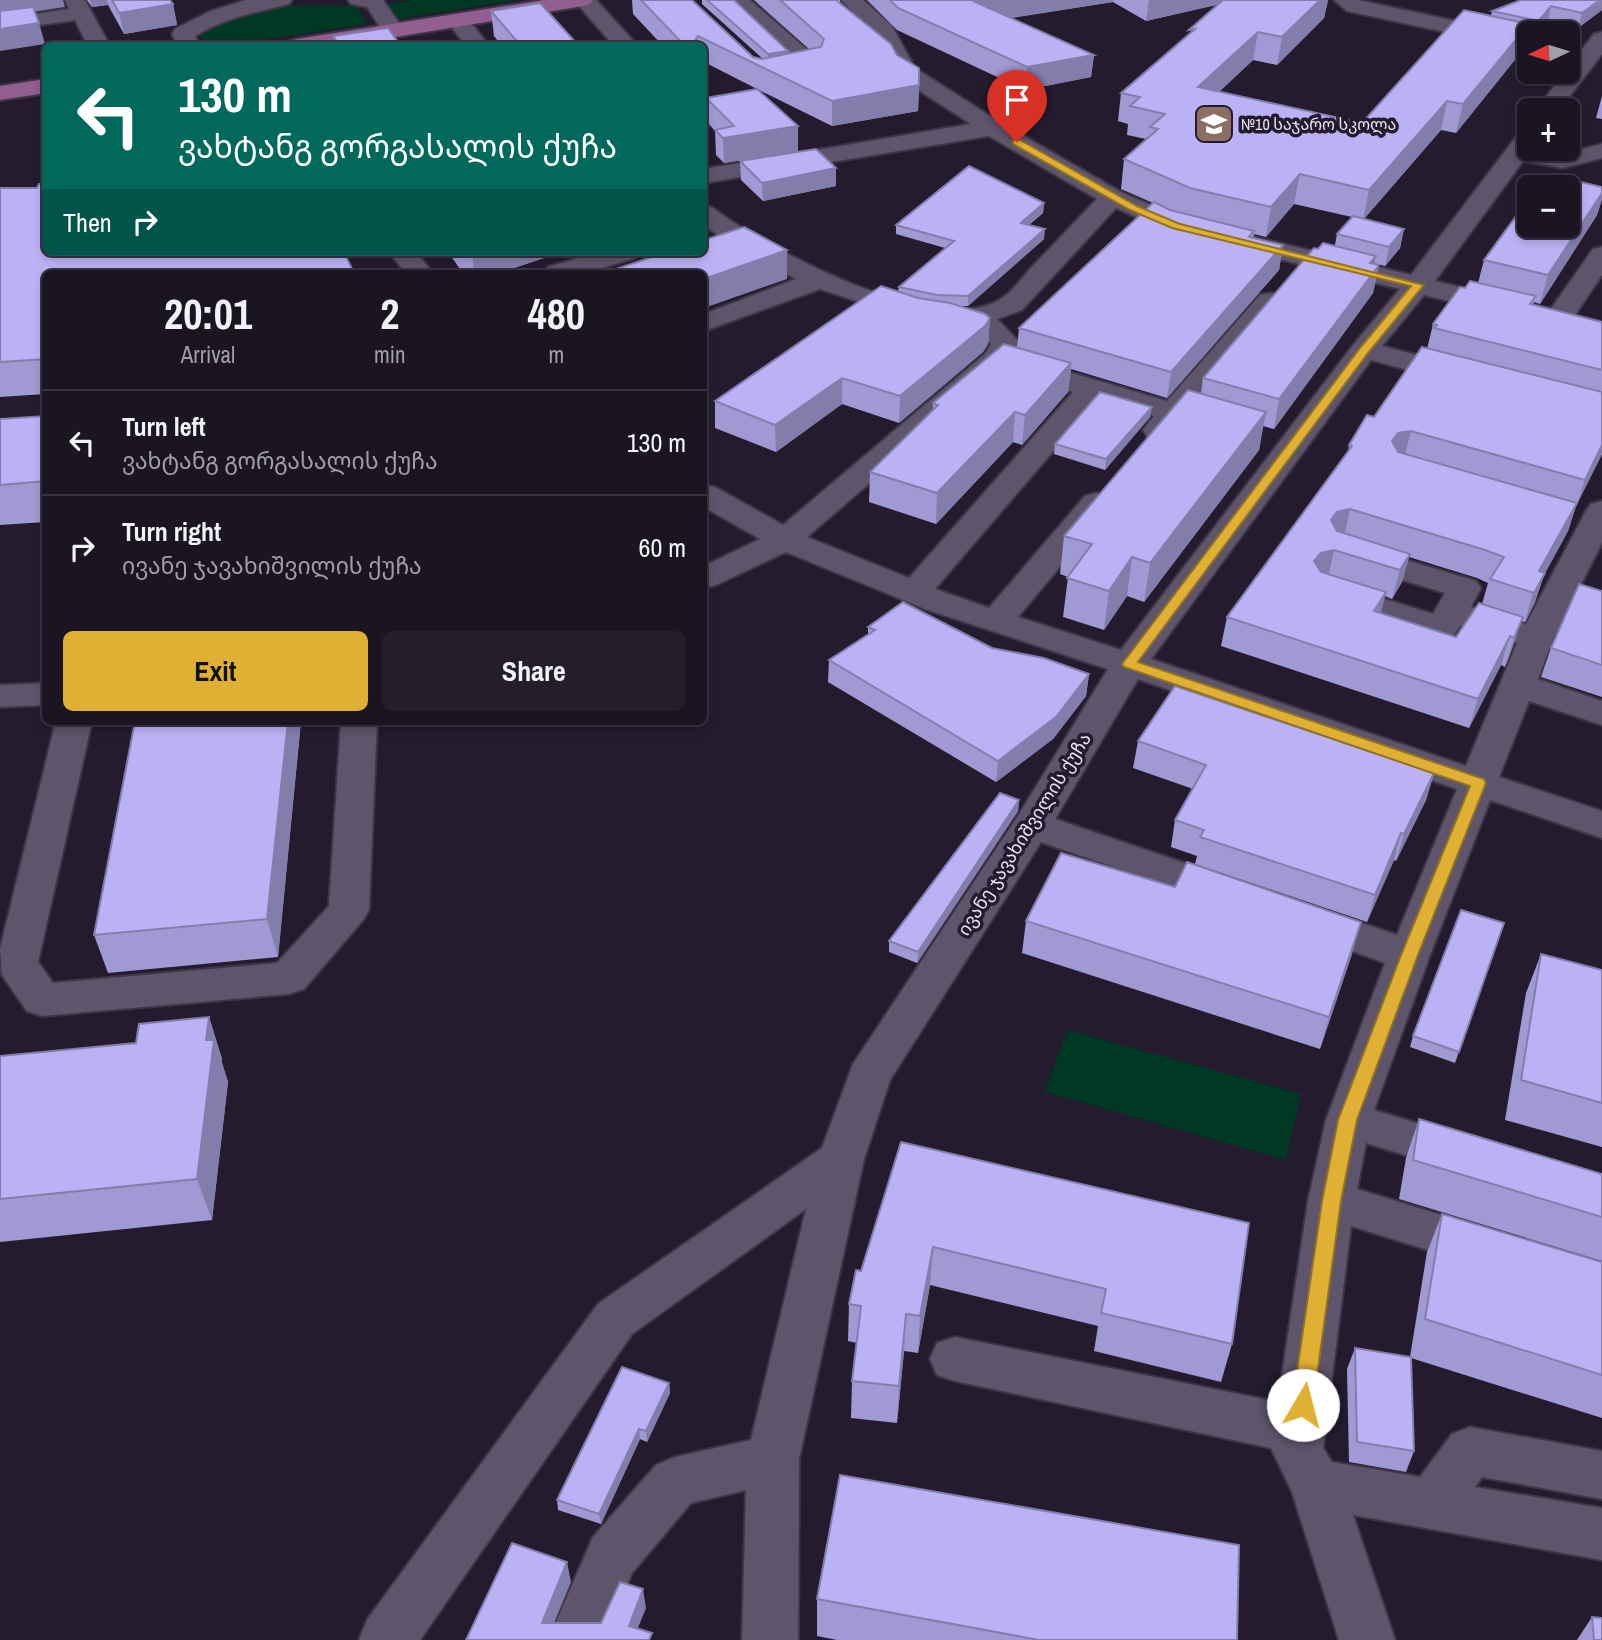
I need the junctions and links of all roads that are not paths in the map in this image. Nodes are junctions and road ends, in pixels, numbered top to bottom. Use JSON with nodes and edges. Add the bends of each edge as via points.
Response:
{"nodes":[{"id":1,"x":282,"y":0,"type":"edge"},
{"id":2,"x":372,"y":0,"type":"edge"},
{"id":3,"x":583,"y":0,"type":"edge"},
{"id":4,"x":738,"y":0,"type":"edge"},
{"id":5,"x":851,"y":0,"type":"edge"},
{"id":6,"x":1344,"y":0,"type":"edge"},
{"id":7,"x":78,"y":6,"type":"edge"},
{"id":8,"x":457,"y":20,"type":"junction"},
{"id":9,"x":0,"y":25,"type":"edge"},
{"id":10,"x":401,"y":35,"type":"edge"},
{"id":11,"x":1517,"y":41,"type":"edge"},
{"id":12,"x":97,"y":42,"type":"edge"},
{"id":13,"x":187,"y":42,"type":"edge"},
{"id":14,"x":335,"y":42,"type":"edge"},
{"id":15,"x":475,"y":42,"type":"edge"},
{"id":16,"x":623,"y":42,"type":"edge"},
{"id":17,"x":1591,"y":49,"type":"edge"},
{"id":18,"x":752,"y":64,"type":"edge"},
{"id":19,"x":42,"y":87,"type":"edge"},
{"id":20,"x":0,"y":93,"type":"edge"},
{"id":21,"x":1556,"y":98,"type":"edge"},
{"id":22,"x":964,"y":109,"type":"junction"},
{"id":23,"x":993,"y":128,"type":"junction"},
{"id":24,"x":802,"y":140,"type":"dead end"},
{"id":25,"x":1517,"y":150,"type":"edge"},
{"id":26,"x":1602,"y":151,"type":"edge"},
{"id":27,"x":1580,"y":157,"type":"edge"},
{"id":28,"x":707,"y":176,"type":"edge"},
{"id":29,"x":1112,"y":197,"type":"junction"},
{"id":30,"x":708,"y":221,"type":"edge"},
{"id":31,"x":1602,"y":255,"type":"edge"},
{"id":32,"x":613,"y":256,"type":"edge"},
{"id":33,"x":1306,"y":259,"type":"junction"},
{"id":34,"x":568,"y":270,"type":"edge"},
{"id":35,"x":819,"y":280,"type":"junction"},
{"id":36,"x":1418,"y":285,"type":"junction"},
{"id":37,"x":975,"y":314,"type":"junction"},
{"id":38,"x":1558,"y":320,"type":"junction"},
{"id":39,"x":707,"y":322,"type":"edge"},
{"id":40,"x":1602,"y":330,"type":"edge"},
{"id":41,"x":1364,"y":350,"type":"junction"},
{"id":42,"x":996,"y":359,"type":"junction"},
{"id":43,"x":1483,"y":381,"type":"edge"},
{"id":44,"x":1092,"y":388,"type":"junction"},
{"id":45,"x":1173,"y":412,"type":"junction"},
{"id":46,"x":1225,"y":428,"type":"edge"},
{"id":47,"x":1138,"y":454,"type":"edge"},
{"id":48,"x":1111,"y":485,"type":"edge"},
{"id":49,"x":707,"y":496,"type":"edge"},
{"id":50,"x":1588,"y":518,"type":"edge"},
{"id":51,"x":785,"y":540,"type":"junction"},
{"id":52,"x":1343,"y":550,"type":"edge"},
{"id":53,"x":707,"y":577,"type":"edge"},
{"id":54,"x":1327,"y":591,"type":"edge"},
{"id":55,"x":914,"y":593,"type":"junction"},
{"id":56,"x":1451,"y":612,"type":"junction"},
{"id":57,"x":996,"y":621,"type":"junction"},
{"id":58,"x":1536,"y":639,"type":"junction"},
{"id":59,"x":1129,"y":664,"type":"junction"},
{"id":60,"x":1518,"y":685,"type":"junction"},
{"id":61,"x":42,"y":694,"type":"edge"},
{"id":62,"x":0,"y":696,"type":"edge"},
{"id":63,"x":1602,"y":713,"type":"edge"},
{"id":64,"x":73,"y":725,"type":"edge"},
{"id":65,"x":359,"y":725,"type":"edge"},
{"id":66,"x":1478,"y":783,"type":"junction"},
{"id":67,"x":1032,"y":825,"type":"junction"},
{"id":68,"x":1602,"y":825,"type":"edge"},
{"id":69,"x":1409,"y":955,"type":"junction"},
{"id":70,"x":1348,"y":1120,"type":"junction"},
{"id":71,"x":841,"y":1159,"type":"junction"},
{"id":72,"x":1508,"y":1169,"type":"edge"},
{"id":73,"x":1331,"y":1201,"type":"junction"},
{"id":74,"x":1525,"y":1259,"type":"edge"},
{"id":75,"x":955,"y":1359,"type":"dead end"},
{"id":76,"x":1299,"y":1430,"type":"junction"},
{"id":77,"x":773,"y":1459,"type":"junction"},
{"id":78,"x":1602,"y":1475,"type":"edge"},
{"id":79,"x":1316,"y":1484,"type":"junction"},
{"id":80,"x":1432,"y":1505,"type":"junction"},
{"id":81,"x":1602,"y":1534,"type":"edge"},
{"id":82,"x":387,"y":1640,"type":"edge"},
{"id":83,"x":576,"y":1640,"type":"edge"},
{"id":84,"x":771,"y":1640,"type":"edge"},
{"id":85,"x":1367,"y":1640,"type":"edge"}],
"edges":[{"from":1,"to":13,"type":"street","via":[[251,3],[209,17],[183,34]]},
{"from":2,"to":10,"type":"street"},
{"from":3,"to":8,"type":"main road"},
{"from":3,"to":16,"type":"street"},
{"from":4,"to":18,"type":"street","via":[[811,65],[762,74]]},
{"from":5,"to":22,"type":"street","via":[[884,31],[906,72]]},
{"from":6,"to":11,"type":"street","via":[[1354,7]]},
{"from":7,"to":9,"type":"street"},
{"from":7,"to":12,"type":"street"},
{"from":8,"to":10,"type":"main road"},
{"from":8,"to":15,"type":"street"},
{"from":10,"to":14,"type":"main road"},
{"from":17,"to":21,"type":"street"},
{"from":19,"to":20,"type":"main road"},
{"from":22,"to":23,"type":"street"},
{"from":22,"to":24,"type":"street"},
{"from":23,"to":28,"type":"street"},
{"from":23,"to":29,"type":"street"},
{"from":25,"to":36,"type":"street","name":"ივანე ჯავახიშვილის ქუჩა"},
{"from":26,"to":27,"type":"street"},
{"from":29,"to":33,"type":"street","via":[[1176,226]]},
{"from":29,"to":37,"type":"street","via":[[1012,304]]},
{"from":30,"to":35,"type":"street"},
{"from":31,"to":38,"type":"street"},
{"from":32,"to":34,"type":"street"},
{"from":33,"to":36,"type":"street"},
{"from":33,"to":45,"type":"street"},
{"from":35,"to":37,"type":"street","via":[[920,314],[957,318]]},
{"from":35,"to":39,"type":"street"},
{"from":36,"to":38,"type":"street"},
{"from":36,"to":41,"type":"street","name":"ივანე ჯავახიშვილის ქუჩა"},
{"from":37,"to":42,"type":"street","via":[[1006,343]]},
{"from":38,"to":40,"type":"street"},
{"from":41,"to":43,"type":"street"},
{"from":41,"to":59,"type":"street","name":"ივანე ჯავახიშვილის ქუჩა","via":[[1278,444]]},
{"from":42,"to":44,"type":"street"},
{"from":42,"to":51,"type":"street"},
{"from":44,"to":45,"type":"street"},
{"from":44,"to":55,"type":"street"},
{"from":45,"to":46,"type":"street"},
{"from":45,"to":47,"type":"street"},
{"from":48,"to":57,"type":"street"},
{"from":49,"to":51,"type":"street"},
{"from":50,"to":58,"type":"street"},
{"from":51,"to":53,"type":"street"},
{"from":51,"to":55,"type":"street"},
{"from":52,"to":56,"type":"street","via":[[1464,588]]},
{"from":54,"to":56,"type":"street","via":[[1442,628]]},
{"from":55,"to":57,"type":"street"},
{"from":56,"to":58,"type":"street"},
{"from":57,"to":59,"type":"street"},
{"from":58,"to":60,"type":"street"},
{"from":59,"to":66,"type":"street"},
{"from":59,"to":67,"type":"street","name":"ივანე ჯავახიშვილის ქუჩა"},
{"from":60,"to":63,"type":"street"},
{"from":60,"to":66,"type":"street"},
{"from":61,"to":62,"type":"street"},
{"from":64,"to":65,"type":"street","via":[[18,964],[42,1000],[289,978],[349,910]]},
{"from":66,"to":68,"type":"street"},
{"from":66,"to":69,"type":"street"},
{"from":67,"to":69,"type":"street"},
{"from":67,"to":71,"type":"street","name":"ივანე ჯავახიშვილის ქუჩა","via":[[869,1076]]},
{"from":69,"to":70,"type":"street"},
{"from":70,"to":72,"type":"street"},
{"from":70,"to":73,"type":"street"},
{"from":71,"to":77,"type":"street","name":"ივანე ჯავახიშვილის ქუჩა"},
{"from":71,"to":82,"type":"street","via":[[615,1318]]},
{"from":73,"to":74,"type":"street"},
{"from":73,"to":76,"type":"street"},
{"from":75,"to":76,"type":"street"},
{"from":76,"to":79,"type":"street","via":[[1297,1451]]},
{"from":77,"to":83,"type":"street","via":[[675,1482],[612,1555]]},
{"from":77,"to":84,"type":"street","name":"ივანე ჯავახიშვილის ქუჩა"},
{"from":78,"to":80,"type":"street","via":[[1470,1451]]},
{"from":79,"to":80,"type":"street"},
{"from":79,"to":85,"type":"street"},
{"from":80,"to":81,"type":"street"}]}
